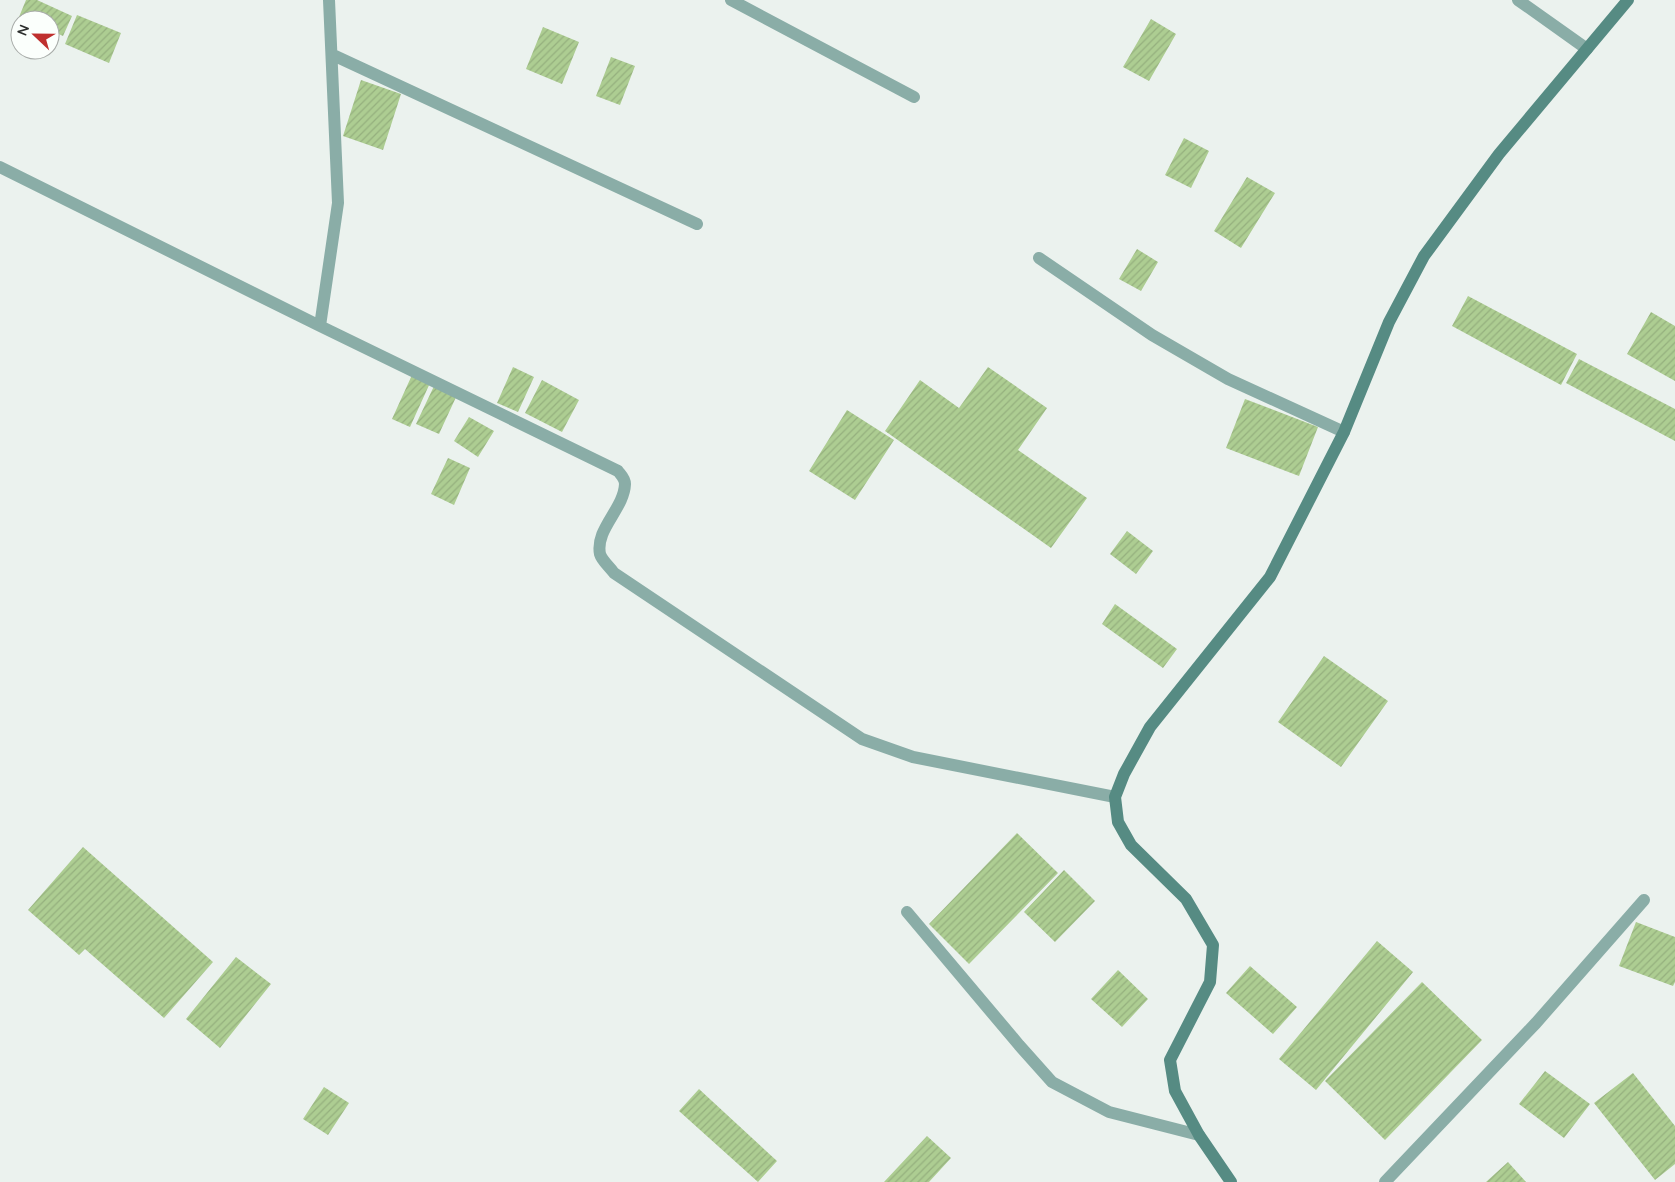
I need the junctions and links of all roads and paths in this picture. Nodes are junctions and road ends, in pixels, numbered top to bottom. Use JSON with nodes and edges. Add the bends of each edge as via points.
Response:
{"nodes":[{"id":1,"x":329,"y":0,"type":"edge"},
{"id":2,"x":731,"y":0,"type":"edge"},
{"id":3,"x":1518,"y":0,"type":"edge"},
{"id":4,"x":1628,"y":0,"type":"edge"},
{"id":5,"x":1587,"y":49,"type":"junction"},
{"id":6,"x":333,"y":55,"type":"junction"},
{"id":7,"x":914,"y":97,"type":"dead end"},
{"id":8,"x":0,"y":167,"type":"edge"},
{"id":9,"x":698,"y":224,"type":"dead end"},
{"id":10,"x":1039,"y":258,"type":"dead end"},
{"id":11,"x":320,"y":326,"type":"junction"},
{"id":12,"x":1344,"y":432,"type":"junction"},
{"id":13,"x":1115,"y":797,"type":"junction"},
{"id":14,"x":1644,"y":900,"type":"dead end"},
{"id":15,"x":907,"y":912,"type":"dead end"},
{"id":16,"x":1199,"y":1135,"type":"junction"},
{"id":17,"x":1231,"y":1182,"type":"edge"},
{"id":18,"x":1385,"y":1182,"type":"edge"}],
"edges":[{"from":1,"to":6,"type":"street"},
{"from":2,"to":7,"type":"street"},
{"from":3,"to":5,"type":"street"},
{"from":4,"to":5,"type":"street"},
{"from":5,"to":12,"type":"street","via":[[1500,154],[1424,256],[1389,322]]},
{"from":6,"to":9,"type":"street"},
{"from":6,"to":11,"type":"street","via":[[338,203]]},
{"from":8,"to":11,"type":"street"},
{"from":10,"to":12,"type":"street","via":[[1152,334],[1228,379]]},
{"from":11,"to":13,"type":"street","via":[[618,471],[625,484],[622,496],[599,543],[601,556],[614,573],[862,739],[913,757]]},
{"from":12,"to":13,"type":"street","via":[[1270,578],[1150,727]]},
{"from":13,"to":16,"type":"street","via":[[1118,822],[1130,845],[1186,899],[1213,945],[1210,982],[1170,1060],[1175,1091]]},
{"from":14,"to":18,"type":"street","via":[[1536,1023]]},
{"from":15,"to":16,"type":"street","via":[[1052,1082],[1109,1112]]},
{"from":16,"to":17,"type":"street"}]}
